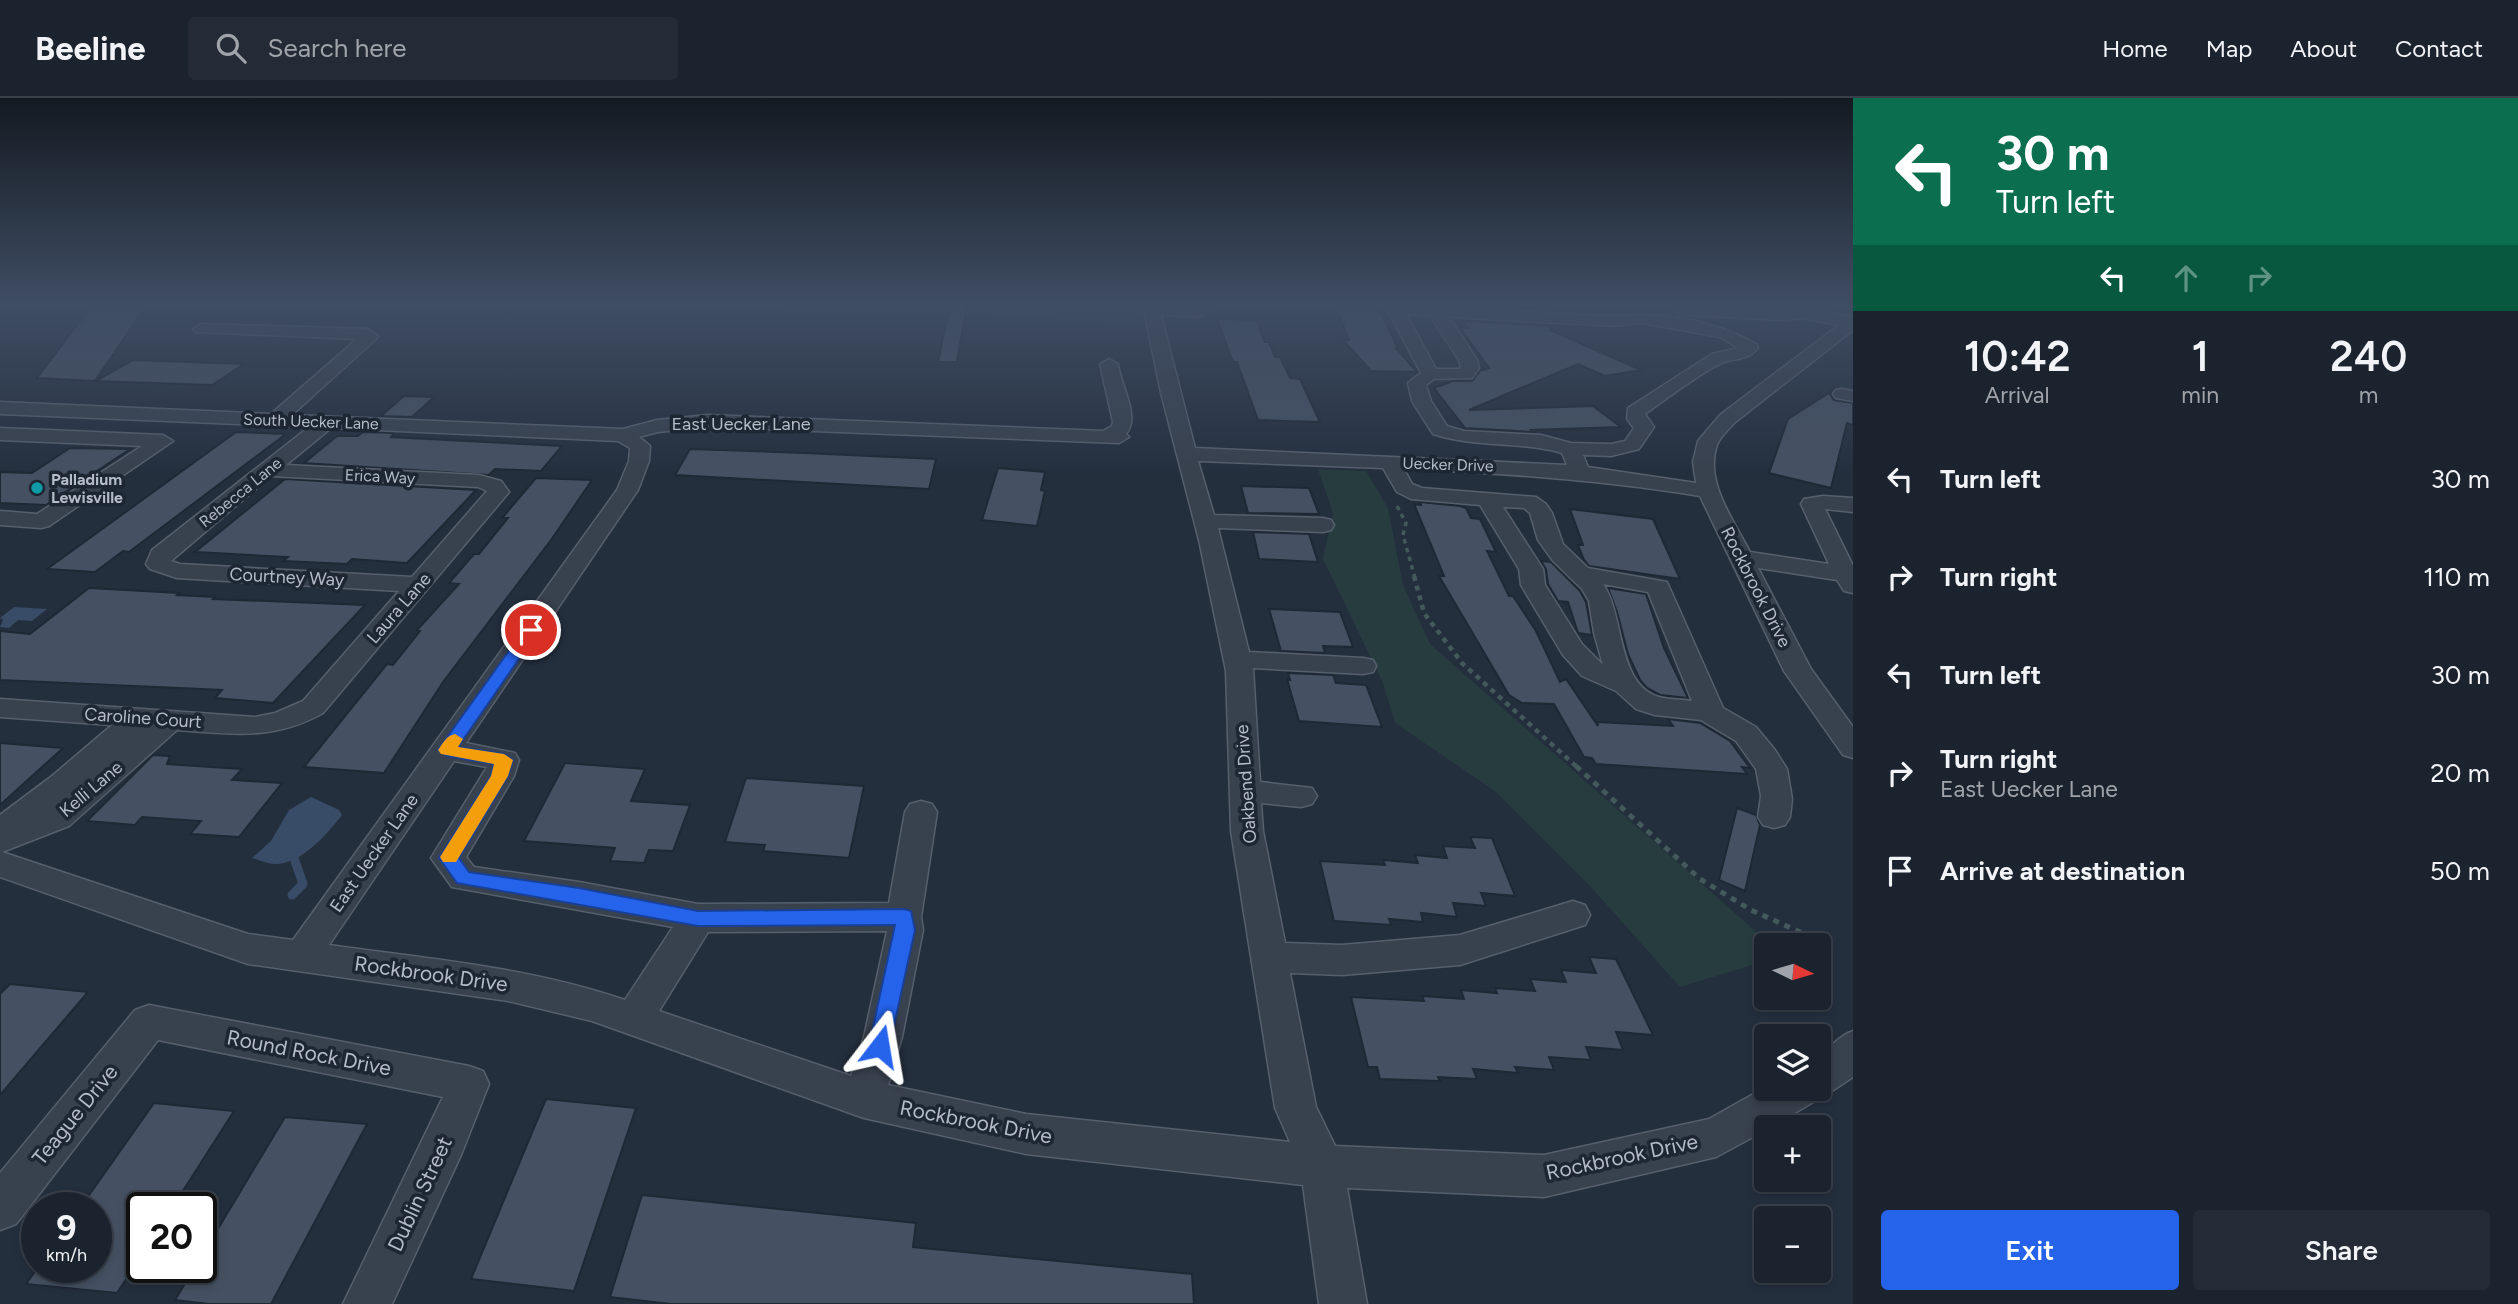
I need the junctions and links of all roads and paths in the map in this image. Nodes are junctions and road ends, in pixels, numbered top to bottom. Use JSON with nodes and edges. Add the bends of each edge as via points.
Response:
{"nodes":[{"id":1,"x":341,"y":361,"type":"edge"},
{"id":2,"x":1164,"y":361,"type":"edge"},
{"id":3,"x":1423,"y":361,"type":"edge"},
{"id":4,"x":1467,"y":361,"type":"edge"},
{"id":5,"x":1713,"y":361,"type":"edge"},
{"id":6,"x":1802,"y":361,"type":"edge"},
{"id":7,"x":1109,"y":364,"type":"dead end"},
{"id":8,"x":1430,"y":374,"type":"junction"},
{"id":9,"x":2,"y":399,"type":"edge"},
{"id":10,"x":201,"y":401,"type":"dead end"},
{"id":11,"x":179,"y":415,"type":"junction"},
{"id":12,"x":275,"y":420,"type":"junction"},
{"id":13,"x":327,"y":422,"type":"junction"},
{"id":14,"x":0,"y":434,"type":"edge"},
{"id":15,"x":623,"y":435,"type":"junction"},
{"id":16,"x":1571,"y":449,"type":"junction"},
{"id":17,"x":1186,"y":454,"type":"junction"},
{"id":18,"x":1381,"y":462,"type":"junction"},
{"id":19,"x":266,"y":470,"type":"junction"},
{"id":20,"x":1580,"y":472,"type":"junction"},
{"id":21,"x":494,"y":485,"type":"joint"},
{"id":22,"x":1708,"y":491,"type":"junction"},
{"id":23,"x":1488,"y":500,"type":"junction"},
{"id":24,"x":1853,"y":505,"type":"edge"},
{"id":25,"x":0,"y":518,"type":"edge"},
{"id":26,"x":1205,"y":521,"type":"junction"},
{"id":27,"x":1323,"y":525,"type":"dead end"},
{"id":28,"x":1740,"y":558,"type":"junction"},
{"id":29,"x":158,"y":565,"type":"joint"},
{"id":30,"x":1582,"y":574,"type":"junction"},
{"id":31,"x":1849,"y":580,"type":"edge"},
{"id":32,"x":419,"y":585,"type":"junction"},
{"id":33,"x":1237,"y":659,"type":"junction"},
{"id":34,"x":1363,"y":666,"type":"dead end"},
{"id":35,"x":1625,"y":685,"type":"junction"},
{"id":36,"x":0,"y":708,"type":"edge"},
{"id":37,"x":1711,"y":713,"type":"junction"},
{"id":38,"x":138,"y":717,"type":"junction"},
{"id":39,"x":170,"y":720,"type":"junction"},
{"id":40,"x":285,"y":720,"type":"joint"},
{"id":41,"x":1853,"y":748,"type":"edge"},
{"id":42,"x":447,"y":750,"type":"junction"},
{"id":43,"x":1245,"y":790,"type":"junction"},
{"id":44,"x":1301,"y":796,"type":"dead end"},
{"id":45,"x":921,"y":812,"type":"dead end"},
{"id":46,"x":1774,"y":817,"type":"dead end"},
{"id":47,"x":0,"y":831,"type":"edge"},
{"id":48,"x":0,"y":841,"type":"edge"},
{"id":49,"x":0,"y":864,"type":"edge"},
{"id":50,"x":1573,"y":915,"type":"dead end"},
{"id":51,"x":904,"y":917,"type":"junction"},
{"id":52,"x":698,"y":918,"type":"junction"},
{"id":53,"x":1802,"y":933,"type":"edge"},
{"id":54,"x":302,"y":956,"type":"junction"},
{"id":55,"x":1270,"y":957,"type":"junction"},
{"id":56,"x":633,"y":1019,"type":"junction"},
{"id":57,"x":149,"y":1022,"type":"joint"},
{"id":58,"x":1853,"y":1048,"type":"edge"},
{"id":59,"x":1831,"y":1069,"type":"edge"},
{"id":60,"x":469,"y":1084,"type":"joint"},
{"id":61,"x":864,"y":1099,"type":"junction"},
{"id":62,"x":1778,"y":1101,"type":"edge"},
{"id":63,"x":1322,"y":1166,"type":"junction"},
{"id":64,"x":0,"y":1208,"type":"edge"},
{"id":65,"x":367,"y":1304,"type":"edge"},
{"id":66,"x":1343,"y":1304,"type":"edge"}],
"edges":[{"from":1,"to":12,"type":"street"},
{"from":2,"to":17,"type":"street","name":"Oakbend Drive"},
{"from":3,"to":8,"type":"street"},
{"from":4,"to":8,"type":"street","via":[[1466,374]]},
{"from":5,"to":16,"type":"street","via":[[1635,412],[1644,427],[1632,445],[1611,450]]},
{"from":6,"to":22,"type":"street","name":"Rockbrook Drive","via":[[1727,419],[1708,441],[1703,462]]},
{"from":7,"to":15,"type":"street","name":"East Uecker Lane","via":[[1124,419],[1113,436],[708,421]]},
{"from":8,"to":16,"type":"street","via":[[1417,389],[1440,430],[1462,437],[1541,441]]},
{"from":9,"to":11,"type":"street","name":"South Uecker Lane"},
{"from":10,"to":11,"type":"street"},
{"from":11,"to":12,"type":"street","name":"South Uecker Lane"},
{"from":12,"to":13,"type":"street","name":"South Uecker Lane"},
{"from":13,"to":15,"type":"street","name":"South Uecker Lane"},
{"from":13,"to":19,"type":"street","name":"Rebecca Lane"},
{"from":14,"to":25,"type":"street","via":[[163,441],[41,521]]},
{"from":15,"to":42,"type":"street","name":"East Uecker Lane","via":[[640,446],[627,490]]},
{"from":16,"to":20,"type":"street"},
{"from":17,"to":18,"type":"street","name":"Uecker Drive"},
{"from":17,"to":26,"type":"street","name":"Oakbend Drive"},
{"from":18,"to":20,"type":"street","name":"Uecker Drive"},
{"from":18,"to":23,"type":"street","via":[[1404,488],[1419,494]]},
{"from":18,"to":53,"type":"path","via":[[1406,523],[1403,535],[1424,613],[1462,663],[1700,879],[1751,911]]},
{"from":19,"to":21,"type":"street","name":"Erica Way"},
{"from":19,"to":29,"type":"street","name":"Rebecca Lane","via":[[160,555]]},
{"from":20,"to":22,"type":"street","name":"Uecker Drive"},
{"from":21,"to":32,"type":"street","name":"Laura Lane","via":[[498,492]]},
{"from":22,"to":28,"type":"street","name":"Rockbrook Drive"},
{"from":23,"to":30,"type":"street","via":[[1538,506],[1550,541]]},
{"from":23,"to":35,"type":"street","via":[[1526,560],[1533,585],[1572,649],[1592,670]]},
{"from":24,"to":31,"type":"street","via":[[1812,503]]},
{"from":26,"to":27,"type":"street"},
{"from":26,"to":33,"type":"street","name":"Oakbend Drive"},
{"from":28,"to":31,"type":"street"},
{"from":28,"to":41,"type":"street","name":"Rockbrook Drive","via":[[1798,671]]},
{"from":29,"to":32,"type":"street","name":"Courtney Way","via":[[168,570]]},
{"from":30,"to":35,"type":"street","via":[[1601,602],[1605,629]]},
{"from":30,"to":37,"type":"street","via":[[1658,587]]},
{"from":32,"to":40,"type":"street","name":"Laura Lane","via":[[313,707]]},
{"from":33,"to":34,"type":"street"},
{"from":33,"to":43,"type":"street","name":"Oakbend Drive"},
{"from":35,"to":37,"type":"street","via":[[1641,703]]},
{"from":36,"to":38,"type":"street","name":"Caroline Court"},
{"from":37,"to":46,"type":"street","via":[[1735,724],[1771,768],[1777,794]]},
{"from":38,"to":39,"type":"street","name":"Caroline Court"},
{"from":38,"to":47,"type":"street","name":"Kelli Lane"},
{"from":39,"to":40,"type":"street","name":"Caroline Court","via":[[255,726]]},
{"from":39,"to":48,"type":"street","name":"Kelli Lane","via":[[58,818]]},
{"from":42,"to":52,"type":"street","via":[[504,760],[449,858],[464,878]]},
{"from":42,"to":54,"type":"street","name":"East Uecker Lane"},
{"from":43,"to":44,"type":"street"},
{"from":43,"to":55,"type":"street","name":"Oakbend Drive","via":[[1247,831]]},
{"from":45,"to":51,"type":"street"},
{"from":49,"to":54,"type":"street","name":"Rockbrook Drive","via":[[248,949]]},
{"from":50,"to":55,"type":"street","via":[[1460,950],[1342,960]]},
{"from":51,"to":52,"type":"street"},
{"from":51,"to":61,"type":"street","via":[[883,1037]]},
{"from":52,"to":56,"type":"street"},
{"from":54,"to":56,"type":"street","name":"Rockbrook Drive","via":[[509,985]]},
{"from":55,"to":63,"type":"street","name":"Oakbend Drive","via":[[1296,1108]]},
{"from":56,"to":61,"type":"street","name":"Rockbrook Drive"},
{"from":57,"to":60,"type":"street","name":"Round Rock Drive"},
{"from":57,"to":64,"type":"street","name":"Teague Drive"},
{"from":58,"to":59,"type":"street"},
{"from":60,"to":65,"type":"street","name":"Dublin Street"},
{"from":61,"to":63,"type":"street","name":"Rockbrook Drive","via":[[1026,1134]]},
{"from":62,"to":63,"type":"street","name":"Rockbrook Drive","via":[[1716,1137],[1544,1177]]},
{"from":63,"to":66,"type":"street","name":"Oakbend Drive"}]}
